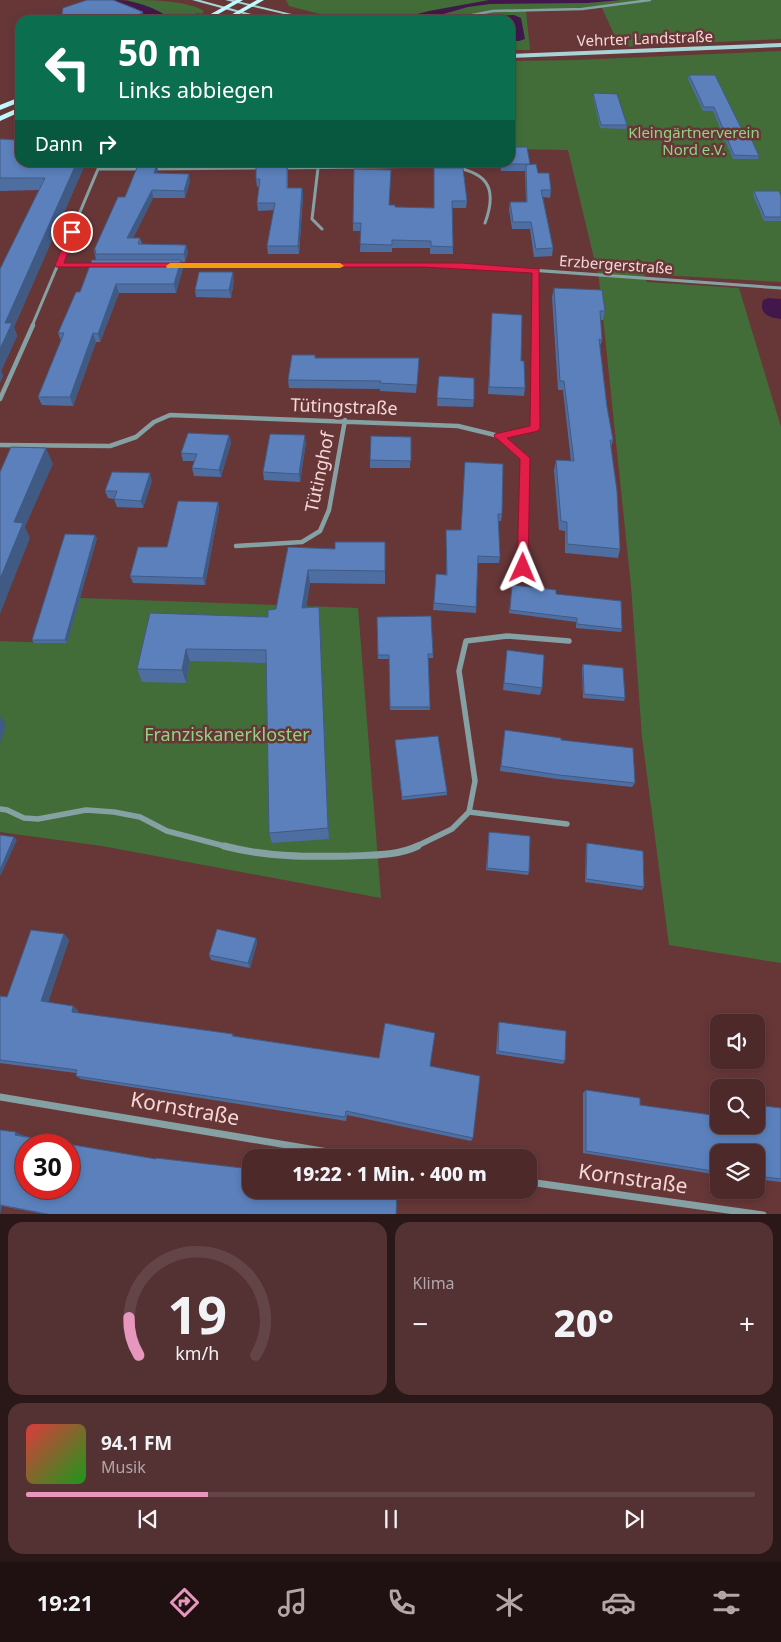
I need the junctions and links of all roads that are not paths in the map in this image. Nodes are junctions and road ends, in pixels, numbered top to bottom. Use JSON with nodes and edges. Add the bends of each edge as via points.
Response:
{"nodes":[{"id":1,"x":194,"y":0,"type":"edge"},
{"id":2,"x":227,"y":0,"type":"edge"},
{"id":3,"x":261,"y":0,"type":"edge"},
{"id":4,"x":650,"y":0,"type":"edge"},
{"id":5,"x":238,"y":1,"type":"edge"},
{"id":6,"x":251,"y":6,"type":"junction"},
{"id":7,"x":225,"y":8,"type":"junction"},
{"id":8,"x":239,"y":12,"type":"junction"},
{"id":9,"x":212,"y":15,"type":"edge"},
{"id":10,"x":234,"y":15,"type":"edge"},
{"id":11,"x":251,"y":15,"type":"edge"},
{"id":12,"x":292,"y":15,"type":"edge"},
{"id":13,"x":462,"y":15,"type":"edge"},
{"id":14,"x":781,"y":45,"type":"edge"},
{"id":15,"x":515,"y":56,"type":"edge"},
{"id":16,"x":15,"y":101,"type":"edge"},
{"id":17,"x":0,"y":108,"type":"edge"},
{"id":18,"x":15,"y":112,"type":"edge"},
{"id":19,"x":0,"y":119,"type":"edge"},
{"id":20,"x":330,"y":167,"type":"edge"},
{"id":21,"x":452,"y":167,"type":"edge"},
{"id":22,"x":269,"y":168,"type":"edge"},
{"id":23,"x":279,"y":168,"type":"edge"},
{"id":24,"x":318,"y":168,"type":"junction"},
{"id":25,"x":98,"y":169,"type":"joint"},
{"id":26,"x":485,"y":223,"type":"dead end"},
{"id":27,"x":322,"y":229,"type":"dead end"},
{"id":28,"x":59,"y":265,"type":"junction"},
{"id":29,"x":98,"y":265,"type":"edge"},
{"id":30,"x":175,"y":266,"type":"edge"},
{"id":31,"x":536,"y":271,"type":"junction"},
{"id":32,"x":781,"y":288,"type":"edge"},
{"id":33,"x":0,"y":399,"type":"edge"},
{"id":34,"x":345,"y":420,"type":"junction"},
{"id":35,"x":499,"y":436,"type":"junction"},
{"id":36,"x":0,"y":444,"type":"edge"},
{"id":37,"x":236,"y":546,"type":"dead end"},
{"id":38,"x":523,"y":568,"type":"dead end"},
{"id":39,"x":569,"y":641,"type":"dead end"},
{"id":40,"x":0,"y":809,"type":"edge"},
{"id":41,"x":469,"y":812,"type":"junction"},
{"id":42,"x":567,"y":824,"type":"dead end"},
{"id":43,"x":0,"y":1097,"type":"edge"},
{"id":44,"x":310,"y":1149,"type":"edge"},
{"id":45,"x":537,"y":1183,"type":"edge"},
{"id":46,"x":763,"y":1214,"type":"edge"}],
"edges":[{"from":1,"to":7,"type":"main road"},
{"from":2,"to":5,"type":"main road"},
{"from":3,"to":6,"type":"main road"},
{"from":4,"to":13,"type":"street","via":[[617,6],[487,10]]},
{"from":5,"to":6,"type":"main road"},
{"from":5,"to":7,"type":"main road"},
{"from":6,"to":8,"type":"main road"},
{"from":6,"to":12,"type":"main road"},
{"from":7,"to":8,"type":"main road"},
{"from":7,"to":9,"type":"main road"},
{"from":8,"to":10,"type":"main road"},
{"from":8,"to":11,"type":"main road"},
{"from":14,"to":15,"type":"main road","name":"Vehrter Landstraße"},
{"from":16,"to":17,"type":"main road"},
{"from":18,"to":19,"type":"main road"},
{"from":20,"to":24,"type":"street"},
{"from":21,"to":26,"type":"street","via":[[476,172],[488,182],[492,207]]},
{"from":22,"to":25,"type":"street"},
{"from":23,"to":24,"type":"street"},
{"from":24,"to":27,"type":"street","via":[[312,219]]},
{"from":25,"to":28,"type":"street"},
{"from":28,"to":29,"type":"street"},
{"from":28,"to":33,"type":"street"},
{"from":30,"to":31,"type":"street","name":"Erzbergerstraße","via":[[461,265]]},
{"from":31,"to":32,"type":"street","name":"Erzbergerstraße"},
{"from":31,"to":35,"type":"street","name":"Tütingstraße","via":[[535,428]]},
{"from":34,"to":35,"type":"street","name":"Tütingstraße","via":[[458,426]]},
{"from":34,"to":36,"type":"street","name":"Tütingstraße","via":[[170,415],[154,422],[136,437],[110,446]]},
{"from":34,"to":37,"type":"street","name":"Tütinghof","via":[[329,510],[320,531],[302,542]]},
{"from":35,"to":38,"type":"street","via":[[525,458]]},
{"from":39,"to":41,"type":"street","via":[[508,636],[466,641],[459,671],[476,781]]},
{"from":40,"to":41,"type":"street","via":[[24,818],[38,819],[86,810],[114,812],[140,817],[167,831],[246,852],[292,858],[383,855],[412,849],[452,829]]},
{"from":41,"to":42,"type":"street"},
{"from":43,"to":44,"type":"street","name":"Kornstraße"},
{"from":45,"to":46,"type":"street","name":"Kornstraße"}]}
